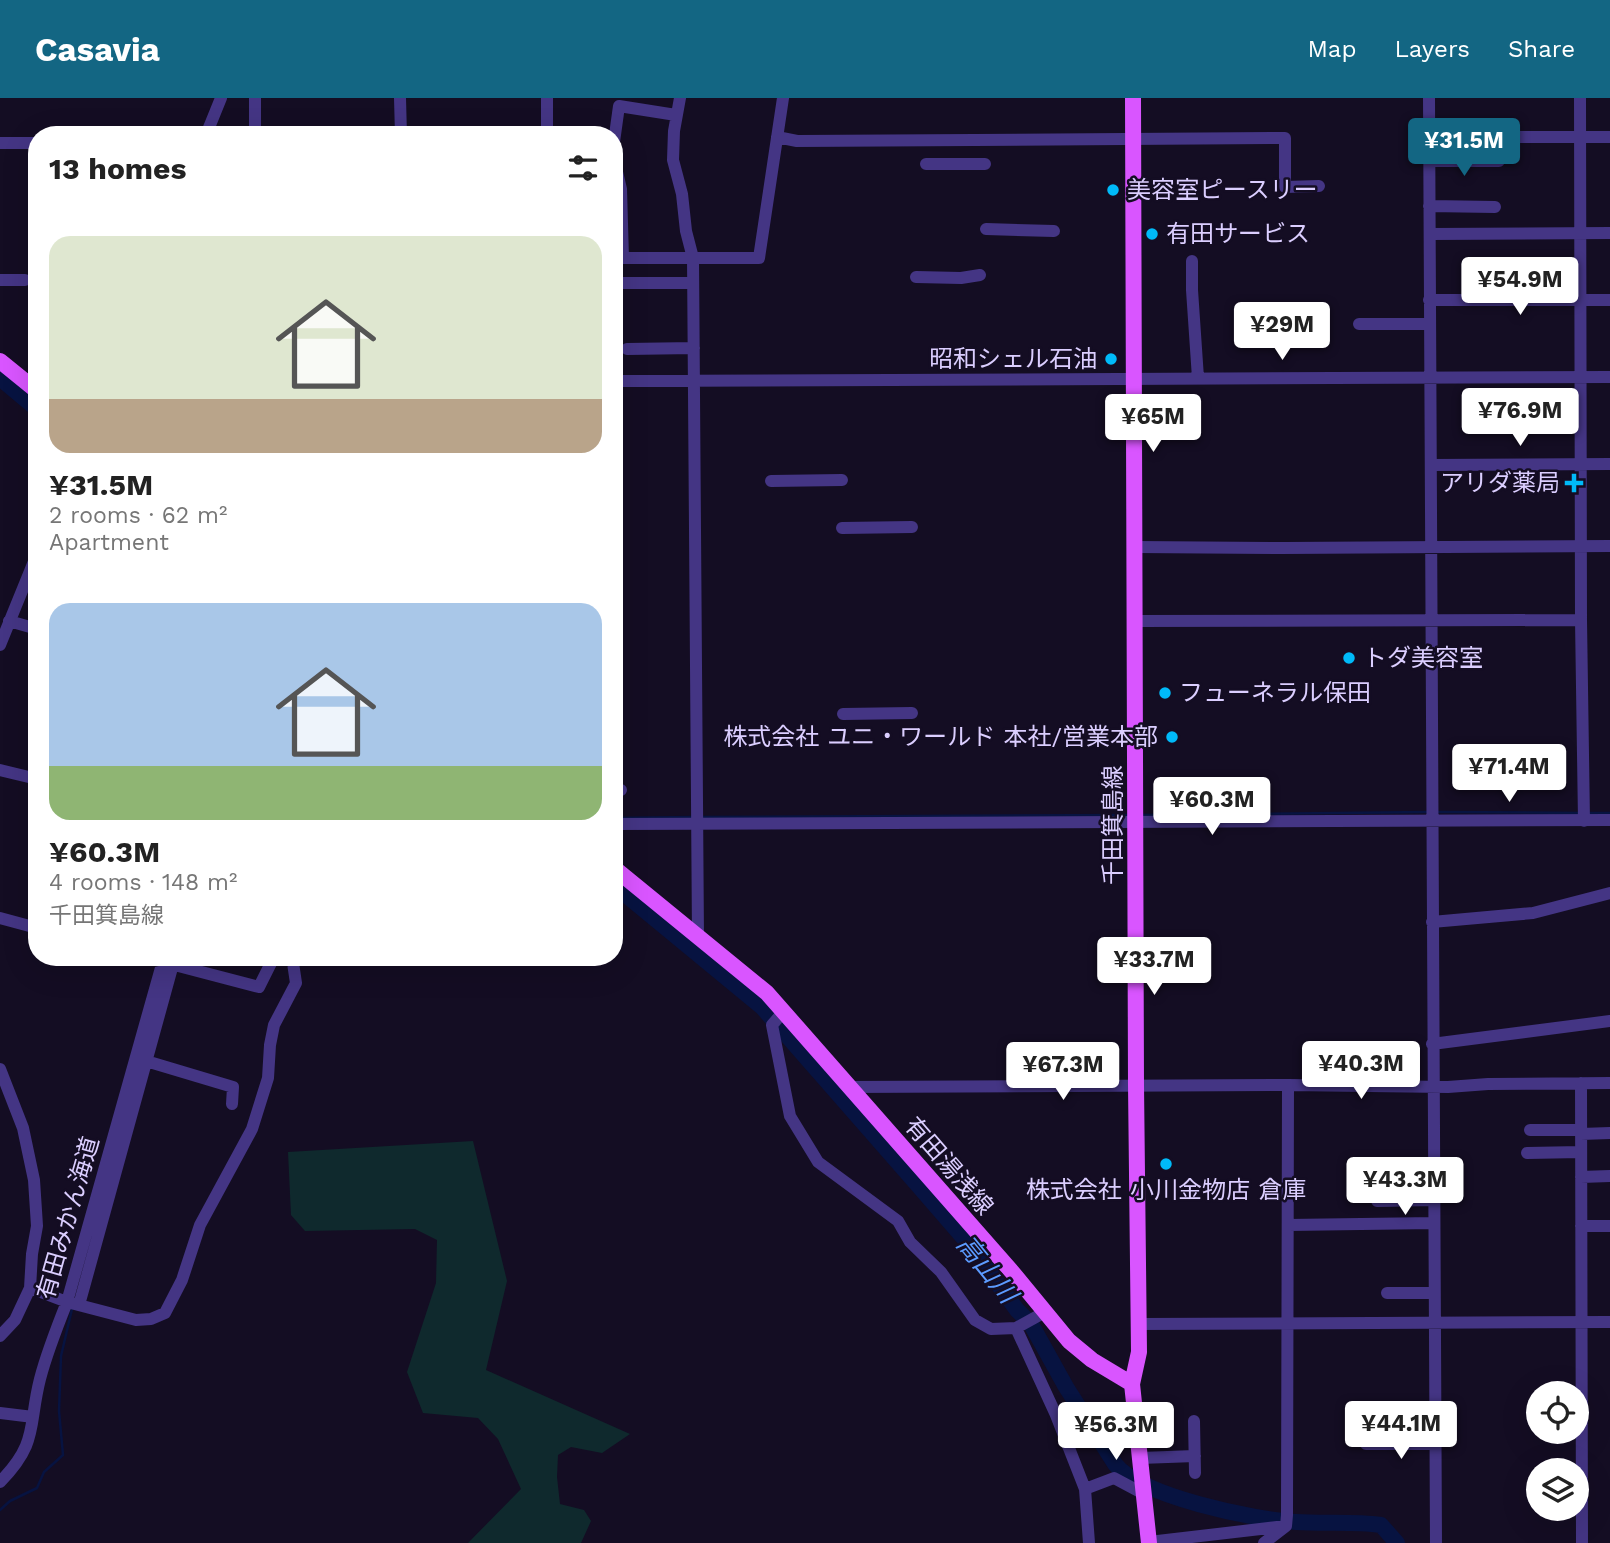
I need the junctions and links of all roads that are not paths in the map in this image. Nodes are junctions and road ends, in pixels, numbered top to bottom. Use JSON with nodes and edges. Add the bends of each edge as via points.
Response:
{"nodes":[{"id":1,"x":221,"y":98,"type":"edge"},
{"id":2,"x":255,"y":98,"type":"edge"},
{"id":3,"x":400,"y":98,"type":"edge"},
{"id":4,"x":547,"y":98,"type":"edge"},
{"id":5,"x":680,"y":98,"type":"edge"},
{"id":6,"x":783,"y":98,"type":"edge"},
{"id":7,"x":1133,"y":98,"type":"edge"},
{"id":8,"x":1429,"y":98,"type":"edge"},
{"id":9,"x":1580,"y":98,"type":"edge"},
{"id":10,"x":676,"y":114,"type":"junction"},
{"id":11,"x":210,"y":126,"type":"edge"},
{"id":12,"x":255,"y":126,"type":"edge"},
{"id":13,"x":401,"y":126,"type":"edge"},
{"id":14,"x":547,"y":126,"type":"edge"},
{"id":15,"x":616,"y":126,"type":"edge"},
{"id":16,"x":777,"y":137,"type":"junction"},
{"id":17,"x":1429,"y":137,"type":"junction"},
{"id":18,"x":1610,"y":137,"type":"edge"},
{"id":19,"x":1580,"y":138,"type":"junction"},
{"id":20,"x":1133,"y":139,"type":"junction"},
{"id":21,"x":0,"y":143,"type":"edge"},
{"id":22,"x":28,"y":143,"type":"edge"},
{"id":23,"x":1429,"y":161,"type":"junction"},
{"id":24,"x":1499,"y":161,"type":"dead end"},
{"id":25,"x":926,"y":164,"type":"dead end"},
{"id":26,"x":985,"y":164,"type":"dead end"},
{"id":27,"x":1319,"y":186,"type":"dead end"},
{"id":28,"x":1429,"y":206,"type":"junction"},
{"id":29,"x":1495,"y":206,"type":"dead end"},
{"id":30,"x":986,"y":229,"type":"dead end"},
{"id":31,"x":1054,"y":231,"type":"dead end"},
{"id":32,"x":1580,"y":233,"type":"junction"},
{"id":33,"x":1610,"y":233,"type":"edge"},
{"id":34,"x":1430,"y":234,"type":"junction"},
{"id":35,"x":623,"y":258,"type":"edge"},
{"id":36,"x":693,"y":258,"type":"junction"},
{"id":37,"x":1192,"y":261,"type":"dead end"},
{"id":38,"x":980,"y":275,"type":"dead end"},
{"id":39,"x":916,"y":277,"type":"dead end"},
{"id":40,"x":0,"y":280,"type":"edge"},
{"id":41,"x":25,"y":280,"type":"dead end"},
{"id":42,"x":693,"y":282,"type":"junction"},
{"id":43,"x":623,"y":283,"type":"edge"},
{"id":44,"x":1429,"y":300,"type":"junction"},
{"id":45,"x":1580,"y":300,"type":"junction"},
{"id":46,"x":1610,"y":300,"type":"edge"},
{"id":47,"x":1359,"y":324,"type":"dead end"},
{"id":48,"x":1429,"y":324,"type":"junction"},
{"id":49,"x":694,"y":348,"type":"junction"},
{"id":50,"x":627,"y":349,"type":"dead end"},
{"id":51,"x":0,"y":361,"type":"edge"},
{"id":52,"x":1135,"y":377,"type":"junction"},
{"id":53,"x":1581,"y":377,"type":"junction"},
{"id":54,"x":1610,"y":377,"type":"edge"},
{"id":55,"x":1198,"y":378,"type":"junction"},
{"id":56,"x":1430,"y":378,"type":"junction"},
{"id":57,"x":694,"y":380,"type":"junction"},
{"id":58,"x":623,"y":381,"type":"edge"},
{"id":59,"x":28,"y":382,"type":"edge"},
{"id":60,"x":1581,"y":464,"type":"junction"},
{"id":61,"x":1610,"y":464,"type":"edge"},
{"id":62,"x":1431,"y":465,"type":"junction"},
{"id":63,"x":842,"y":480,"type":"dead end"},
{"id":64,"x":771,"y":481,"type":"dead end"},
{"id":65,"x":912,"y":527,"type":"dead end"},
{"id":66,"x":842,"y":528,"type":"dead end"},
{"id":67,"x":1581,"y":546,"type":"junction"},
{"id":68,"x":1610,"y":546,"type":"edge"},
{"id":69,"x":1135,"y":547,"type":"junction"},
{"id":70,"x":1431,"y":547,"type":"junction"},
{"id":71,"x":28,"y":576,"type":"edge"},
{"id":72,"x":1431,"y":620,"type":"junction"},
{"id":73,"x":1581,"y":620,"type":"junction"},
{"id":74,"x":9,"y":621,"type":"junction"},
{"id":75,"x":1135,"y":621,"type":"junction"},
{"id":76,"x":28,"y":626,"type":"edge"},
{"id":77,"x":0,"y":645,"type":"edge"},
{"id":78,"x":912,"y":713,"type":"dead end"},
{"id":79,"x":843,"y":714,"type":"dead end"},
{"id":80,"x":0,"y":770,"type":"edge"},
{"id":81,"x":28,"y":777,"type":"edge"},
{"id":82,"x":1136,"y":816,"type":"junction"},
{"id":83,"x":1433,"y":820,"type":"junction"},
{"id":84,"x":1610,"y":820,"type":"edge"},
{"id":85,"x":1584,"y":821,"type":"junction"},
{"id":86,"x":696,"y":823,"type":"junction"},
{"id":87,"x":623,"y":824,"type":"edge"},
{"id":88,"x":623,"y":875,"type":"edge"},
{"id":89,"x":1610,"y":894,"type":"edge"},
{"id":90,"x":0,"y":918,"type":"edge"},
{"id":91,"x":1432,"y":922,"type":"junction"},
{"id":92,"x":28,"y":926,"type":"edge"},
{"id":93,"x":698,"y":937,"type":"junction"},
{"id":94,"x":168,"y":966,"type":"edge"},
{"id":95,"x":168,"y":966,"type":"edge"},
{"id":96,"x":187,"y":966,"type":"edge"},
{"id":97,"x":269,"y":966,"type":"edge"},
{"id":98,"x":293,"y":966,"type":"edge"},
{"id":99,"x":784,"y":1012,"type":"junction"},
{"id":100,"x":1610,"y":1021,"type":"edge"},
{"id":101,"x":1432,"y":1044,"type":"junction"},
{"id":102,"x":146,"y":1062,"type":"junction"},
{"id":103,"x":0,"y":1069,"type":"edge"},
{"id":104,"x":1581,"y":1083,"type":"junction"},
{"id":105,"x":1610,"y":1083,"type":"edge"},
{"id":106,"x":1136,"y":1085,"type":"junction"},
{"id":107,"x":1288,"y":1085,"type":"junction"},
{"id":108,"x":1433,"y":1085,"type":"junction"},
{"id":109,"x":849,"y":1087,"type":"junction"},
{"id":110,"x":232,"y":1104,"type":"dead end"},
{"id":111,"x":1530,"y":1130,"type":"dead end"},
{"id":112,"x":1581,"y":1132,"type":"junction"},
{"id":113,"x":1610,"y":1133,"type":"edge"},
{"id":114,"x":1581,"y":1152,"type":"junction"},
{"id":115,"x":1527,"y":1153,"type":"dead end"},
{"id":116,"x":1610,"y":1176,"type":"edge"},
{"id":117,"x":1581,"y":1177,"type":"junction"},
{"id":118,"x":1434,"y":1200,"type":"junction"},
{"id":119,"x":1377,"y":1201,"type":"dead end"},
{"id":120,"x":1434,"y":1223,"type":"junction"},
{"id":121,"x":1288,"y":1225,"type":"junction"},
{"id":122,"x":1581,"y":1226,"type":"junction"},
{"id":123,"x":1610,"y":1226,"type":"edge"},
{"id":124,"x":30,"y":1288,"type":"junction"},
{"id":125,"x":1387,"y":1293,"type":"dead end"},
{"id":126,"x":1434,"y":1293,"type":"junction"},
{"id":127,"x":73,"y":1303,"type":"junction"},
{"id":128,"x":1029,"y":1321,"type":"junction"},
{"id":129,"x":1581,"y":1322,"type":"junction"},
{"id":130,"x":1610,"y":1322,"type":"edge"},
{"id":131,"x":1139,"y":1324,"type":"junction"},
{"id":132,"x":1288,"y":1324,"type":"junction"},
{"id":133,"x":1434,"y":1324,"type":"junction"},
{"id":134,"x":0,"y":1336,"type":"edge"},
{"id":135,"x":1132,"y":1384,"type":"junction"},
{"id":136,"x":0,"y":1413,"type":"edge"},
{"id":137,"x":33,"y":1417,"type":"junction"},
{"id":138,"x":1194,"y":1421,"type":"dead end"},
{"id":139,"x":1366,"y":1444,"type":"dead end"},
{"id":140,"x":1435,"y":1444,"type":"junction"},
{"id":141,"x":1195,"y":1456,"type":"junction"},
{"id":142,"x":1140,"y":1458,"type":"junction"},
{"id":143,"x":1195,"y":1474,"type":"dead end"},
{"id":144,"x":0,"y":1482,"type":"edge"},
{"id":145,"x":1143,"y":1487,"type":"junction"},
{"id":146,"x":1085,"y":1489,"type":"junction"},
{"id":147,"x":1274,"y":1535,"type":"edge"},
{"id":148,"x":1149,"y":1542,"type":"edge"},
{"id":149,"x":1089,"y":1543,"type":"edge"},
{"id":150,"x":1436,"y":1543,"type":"edge"},
{"id":151,"x":1582,"y":1543,"type":"edge"}],
"edges":[{"from":1,"to":11,"type":"street"},
{"from":2,"to":12,"type":"street"},
{"from":3,"to":13,"type":"street"},
{"from":4,"to":14,"type":"street"},
{"from":5,"to":10,"type":"street"},
{"from":6,"to":16,"type":"street"},
{"from":7,"to":20,"type":"main road","name":"千田箕島線"},
{"from":8,"to":17,"type":"street"},
{"from":9,"to":19,"type":"street"},
{"from":10,"to":15,"type":"street","via":[[619,106]]},
{"from":10,"to":36,"type":"street","via":[[673,160]]},
{"from":16,"to":20,"type":"street","via":[[797,141]]},
{"from":16,"to":36,"type":"street","via":[[759,258]]},
{"from":17,"to":19,"type":"street"},
{"from":17,"to":23,"type":"street"},
{"from":18,"to":19,"type":"street"},
{"from":19,"to":32,"type":"street"},
{"from":20,"to":27,"type":"street","via":[[1285,138],[1285,187]]},
{"from":20,"to":52,"type":"main road","name":"千田箕島線"},
{"from":21,"to":22,"type":"street"},
{"from":23,"to":24,"type":"street"},
{"from":23,"to":28,"type":"street"},
{"from":25,"to":26,"type":"street"},
{"from":28,"to":29,"type":"street"},
{"from":28,"to":34,"type":"street"},
{"from":30,"to":31,"type":"street"},
{"from":32,"to":33,"type":"street"},
{"from":32,"to":34,"type":"street"},
{"from":32,"to":45,"type":"street"},
{"from":34,"to":44,"type":"street"},
{"from":35,"to":36,"type":"street"},
{"from":36,"to":42,"type":"street"},
{"from":37,"to":55,"type":"street"},
{"from":38,"to":39,"type":"street"},
{"from":40,"to":41,"type":"street"},
{"from":42,"to":43,"type":"street"},
{"from":42,"to":49,"type":"street"},
{"from":44,"to":45,"type":"street"},
{"from":44,"to":48,"type":"street"},
{"from":45,"to":46,"type":"street"},
{"from":45,"to":53,"type":"street"},
{"from":47,"to":48,"type":"street"},
{"from":48,"to":56,"type":"street"},
{"from":49,"to":50,"type":"street"},
{"from":49,"to":57,"type":"street"},
{"from":51,"to":59,"type":"main road"},
{"from":52,"to":55,"type":"street"},
{"from":52,"to":57,"type":"street"},
{"from":52,"to":69,"type":"main road","name":"千田箕島線"},
{"from":53,"to":54,"type":"street"},
{"from":53,"to":56,"type":"street"},
{"from":53,"to":60,"type":"street"},
{"from":55,"to":56,"type":"street"},
{"from":56,"to":62,"type":"street"},
{"from":57,"to":58,"type":"street"},
{"from":57,"to":86,"type":"street"},
{"from":60,"to":61,"type":"street"},
{"from":60,"to":62,"type":"street"},
{"from":60,"to":67,"type":"street"},
{"from":62,"to":70,"type":"street"},
{"from":63,"to":64,"type":"street"},
{"from":65,"to":66,"type":"street"},
{"from":67,"to":68,"type":"street"},
{"from":67,"to":70,"type":"street"},
{"from":67,"to":73,"type":"street"},
{"from":69,"to":70,"type":"street"},
{"from":69,"to":75,"type":"main road","name":"千田箕島線"},
{"from":70,"to":72,"type":"street"},
{"from":71,"to":74,"type":"street"},
{"from":72,"to":73,"type":"street"},
{"from":72,"to":75,"type":"street"},
{"from":72,"to":83,"type":"street"},
{"from":73,"to":85,"type":"street"},
{"from":74,"to":76,"type":"street"},
{"from":74,"to":77,"type":"street"},
{"from":75,"to":82,"type":"main road","name":"千田箕島線"},
{"from":78,"to":79,"type":"street"},
{"from":80,"to":81,"type":"street"},
{"from":82,"to":83,"type":"street"},
{"from":82,"to":86,"type":"street"},
{"from":82,"to":106,"type":"main road","name":"千田箕島線"},
{"from":83,"to":85,"type":"street"},
{"from":83,"to":91,"type":"street"},
{"from":84,"to":85,"type":"street"},
{"from":86,"to":87,"type":"street"},
{"from":86,"to":93,"type":"street"},
{"from":88,"to":93,"type":"main road","name":"有田湯浅線"},
{"from":89,"to":91,"type":"street","via":[[1532,913]]},
{"from":90,"to":92,"type":"street"},
{"from":91,"to":101,"type":"street"},
{"from":93,"to":99,"type":"main road","name":"有田湯浅線"},
{"from":94,"to":102,"type":"street"},
{"from":95,"to":127,"type":"street","name":"有田みかん海道"},
{"from":96,"to":97,"type":"street","via":[[259,986]]},
{"from":98,"to":127,"type":"street","via":[[296,983],[274,1025],[268,1078],[252,1129],[200,1225],[182,1280],[165,1313],[135,1320]]},
{"from":99,"to":109,"type":"main road","name":"有田湯浅線"},
{"from":99,"to":128,"type":"street","via":[[772,1025],[787,1106],[818,1162],[898,1221],[975,1320],[991,1329]]},
{"from":100,"to":101,"type":"street"},
{"from":101,"to":108,"type":"street"},
{"from":102,"to":110,"type":"street","via":[[233,1087]]},
{"from":102,"to":127,"type":"street"},
{"from":103,"to":124,"type":"street","via":[[23,1128],[34,1180],[37,1226]]},
{"from":104,"to":105,"type":"street"},
{"from":104,"to":108,"type":"street"},
{"from":104,"to":112,"type":"street"},
{"from":106,"to":107,"type":"street"},
{"from":106,"to":109,"type":"street"},
{"from":106,"to":131,"type":"main road","name":"千田箕島線"},
{"from":107,"to":108,"type":"street"},
{"from":107,"to":121,"type":"street"},
{"from":108,"to":118,"type":"street"},
{"from":109,"to":128,"type":"main road","name":"有田湯浅線"},
{"from":111,"to":112,"type":"street"},
{"from":112,"to":113,"type":"street"},
{"from":112,"to":114,"type":"street"},
{"from":114,"to":115,"type":"street"},
{"from":114,"to":117,"type":"street"},
{"from":116,"to":117,"type":"street"},
{"from":117,"to":122,"type":"street"},
{"from":118,"to":119,"type":"street"},
{"from":118,"to":120,"type":"street"},
{"from":120,"to":121,"type":"street"},
{"from":120,"to":126,"type":"street"},
{"from":121,"to":132,"type":"street"},
{"from":122,"to":123,"type":"street"},
{"from":122,"to":129,"type":"street"},
{"from":124,"to":127,"type":"street"},
{"from":124,"to":134,"type":"street","via":[[15,1320]]},
{"from":125,"to":126,"type":"street"},
{"from":126,"to":133,"type":"street"},
{"from":127,"to":137,"type":"street","name":"有田みかん海道","via":[[47,1354]]},
{"from":128,"to":135,"type":"main road","name":"有田湯浅線","via":[[1062,1334],[1083,1354]]},
{"from":128,"to":146,"type":"street","via":[[1056,1415]]},
{"from":129,"to":130,"type":"street"},
{"from":129,"to":133,"type":"street"},
{"from":129,"to":151,"type":"street"},
{"from":131,"to":132,"type":"street"},
{"from":131,"to":135,"type":"main road","name":"千田箕島線"},
{"from":132,"to":133,"type":"street"},
{"from":132,"to":147,"type":"street"},
{"from":133,"to":140,"type":"street"},
{"from":135,"to":142,"type":"main road"},
{"from":136,"to":137,"type":"street"},
{"from":137,"to":144,"type":"street","name":"有田みかん海道","via":[[28,1444]]},
{"from":138,"to":141,"type":"street"},
{"from":139,"to":140,"type":"street"},
{"from":140,"to":150,"type":"street"},
{"from":141,"to":142,"type":"street"},
{"from":141,"to":143,"type":"street"},
{"from":142,"to":145,"type":"main road"},
{"from":145,"to":146,"type":"street","via":[[1114,1478]]},
{"from":145,"to":148,"type":"main road"},
{"from":146,"to":149,"type":"street"},
{"from":147,"to":148,"type":"street"}]}
